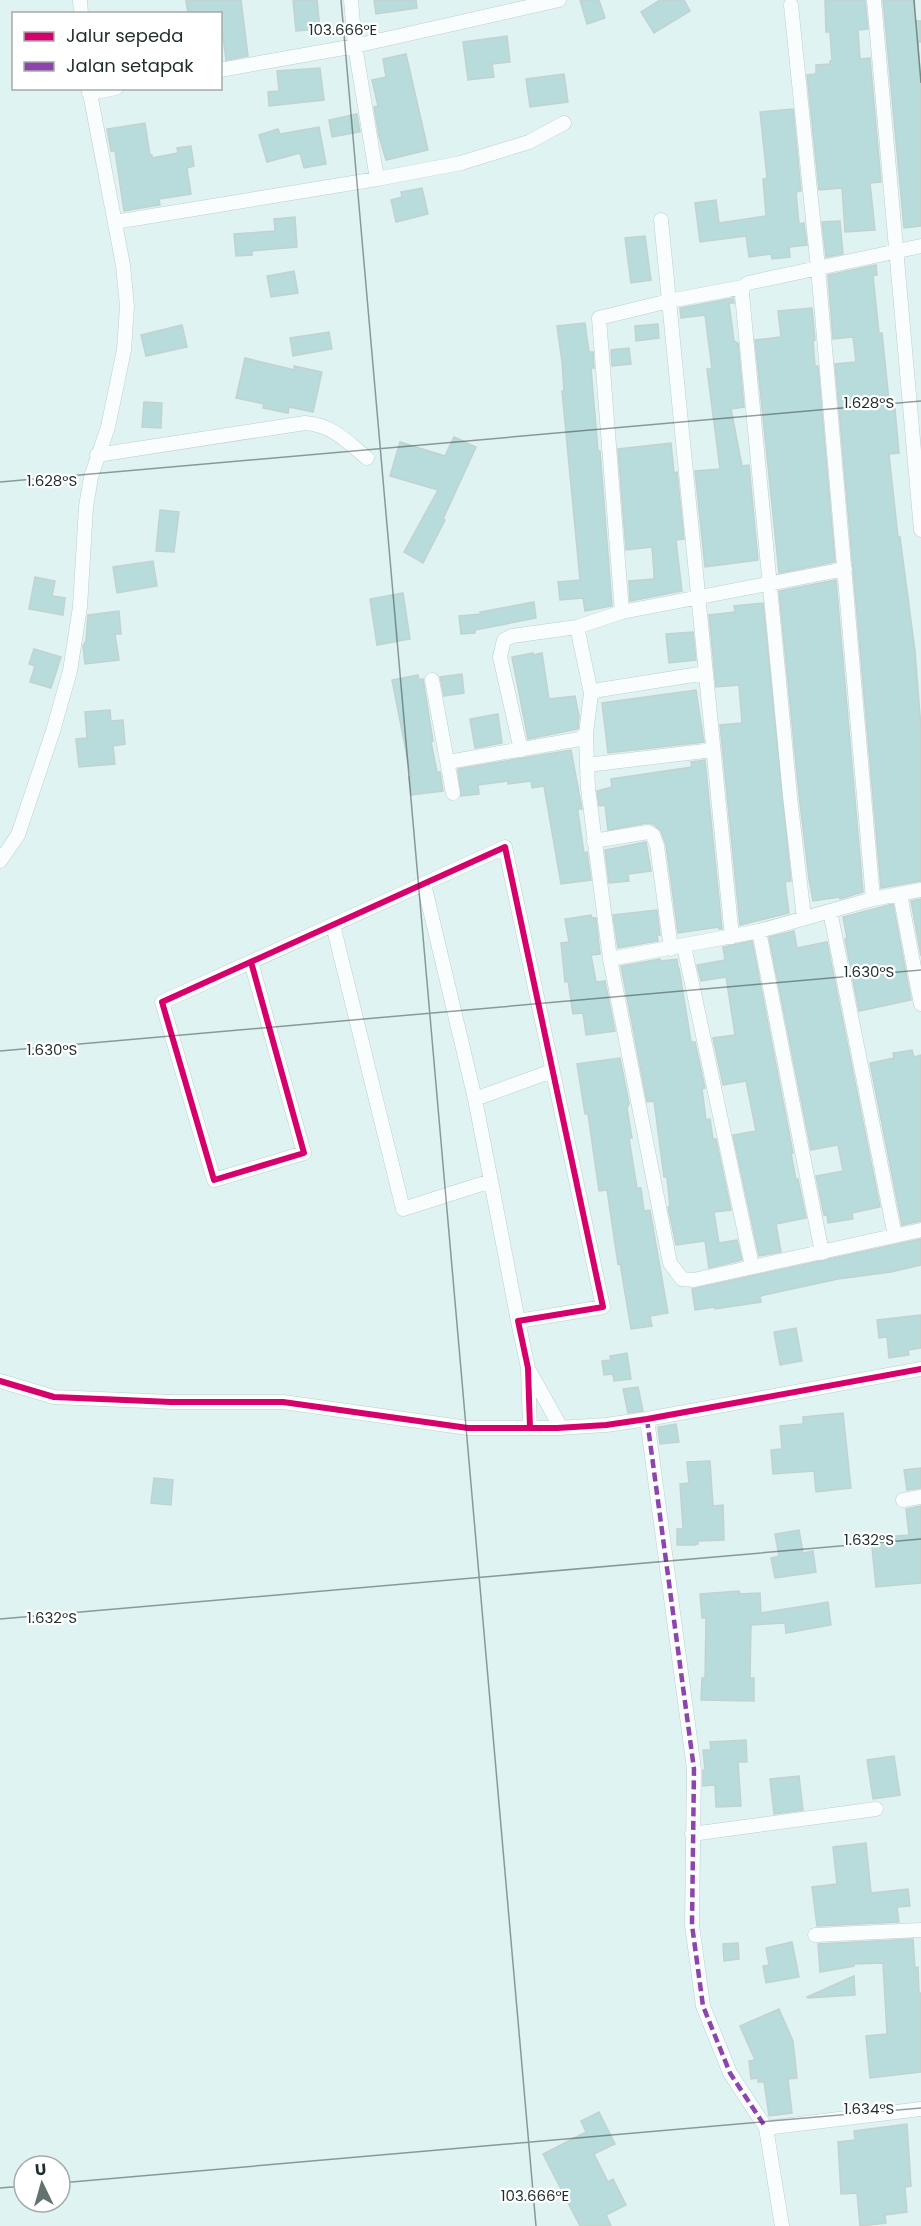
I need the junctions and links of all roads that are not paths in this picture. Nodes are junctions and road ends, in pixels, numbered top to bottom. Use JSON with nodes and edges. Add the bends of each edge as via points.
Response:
{"nodes":[{"id":1,"x":351,"y":0,"type":"edge"},
{"id":2,"x":559,"y":0,"type":"edge"},
{"id":3,"x":874,"y":0,"type":"edge"},
{"id":4,"x":790,"y":5,"type":"dead end"},
{"id":5,"x":355,"y":46,"type":"junction"},
{"id":6,"x":222,"y":70,"type":"edge"},
{"id":7,"x":89,"y":91,"type":"edge"},
{"id":8,"x":564,"y":123,"type":"dead end"},
{"id":9,"x":377,"y":179,"type":"junction"},
{"id":10,"x":660,"y":220,"type":"dead end"},
{"id":11,"x":115,"y":222,"type":"junction"},
{"id":12,"x":921,"y":246,"type":"edge"},
{"id":13,"x":895,"y":251,"type":"junction"},
{"id":14,"x":818,"y":268,"type":"junction"},
{"id":15,"x":743,"y":287,"type":"junction"},
{"id":16,"x":669,"y":301,"type":"junction"},
{"id":17,"x":97,"y":455,"type":"junction"},
{"id":18,"x":367,"y":458,"type":"dead end"},
{"id":19,"x":921,"y":530,"type":"edge"},
{"id":20,"x":845,"y":569,"type":"junction"},
{"id":21,"x":769,"y":583,"type":"junction"},
{"id":22,"x":698,"y":597,"type":"junction"},
{"id":23,"x":622,"y":612,"type":"junction"},
{"id":24,"x":577,"y":627,"type":"junction"},
{"id":25,"x":706,"y":674,"type":"junction"},
{"id":26,"x":432,"y":680,"type":"dead end"},
{"id":27,"x":591,"y":693,"type":"junction"},
{"id":28,"x":586,"y":734,"type":"junction"},
{"id":29,"x":521,"y":750,"type":"junction"},
{"id":30,"x":713,"y":750,"type":"junction"},
{"id":31,"x":448,"y":762,"type":"junction"},
{"id":32,"x":587,"y":765,"type":"junction"},
{"id":33,"x":453,"y":793,"type":"dead end"},
{"id":34,"x":594,"y":841,"type":"junction"},
{"id":35,"x":0,"y":861,"type":"edge"},
{"id":36,"x":424,"y":884,"type":"junction"},
{"id":37,"x":921,"y":890,"type":"edge"},
{"id":38,"x":900,"y":894,"type":"junction"},
{"id":39,"x":873,"y":899,"type":"junction"},
{"id":40,"x":830,"y":911,"type":"junction"},
{"id":41,"x":804,"y":918,"type":"junction"},
{"id":42,"x":333,"y":924,"type":"junction"},
{"id":43,"x":759,"y":931,"type":"junction"},
{"id":44,"x":732,"y":937,"type":"junction"},
{"id":45,"x":677,"y":948,"type":"junction"},
{"id":46,"x":610,"y":959,"type":"junction"},
{"id":47,"x":251,"y":962,"type":"junction"},
{"id":48,"x":921,"y":1004,"type":"edge"},
{"id":49,"x":552,"y":1071,"type":"junction"},
{"id":50,"x":475,"y":1099,"type":"junction"},
{"id":51,"x":491,"y":1181,"type":"junction"},
{"id":52,"x":921,"y":1230,"type":"edge"},
{"id":53,"x":895,"y":1236,"type":"junction"},
{"id":54,"x":822,"y":1253,"type":"junction"},
{"id":55,"x":752,"y":1266,"type":"junction"},
{"id":56,"x":518,"y":1321,"type":"junction"},
{"id":57,"x":528,"y":1368,"type":"junction"},
{"id":58,"x":921,"y":1370,"type":"edge"},
{"id":59,"x":0,"y":1382,"type":"edge"},
{"id":60,"x":648,"y":1419,"type":"junction"},
{"id":61,"x":530,"y":1428,"type":"junction"},
{"id":62,"x":561,"y":1428,"type":"junction"},
{"id":63,"x":921,"y":1497,"type":"edge"},
{"id":64,"x":903,"y":1500,"type":"dead end"},
{"id":65,"x":876,"y":1809,"type":"dead end"},
{"id":66,"x":692,"y":1834,"type":"junction"},
{"id":67,"x":921,"y":1930,"type":"edge"},
{"id":68,"x":815,"y":1935,"type":"dead end"},
{"id":69,"x":921,"y":2109,"type":"edge"},
{"id":70,"x":766,"y":2128,"type":"junction"},
{"id":71,"x":782,"y":2226,"type":"edge"}],
"edges":[{"from":1,"to":5,"type":"street"},
{"from":2,"to":5,"type":"street"},
{"from":3,"to":13,"type":"street"},
{"from":4,"to":14,"type":"street"},
{"from":5,"to":6,"type":"street"},
{"from":5,"to":9,"type":"street"},
{"from":7,"to":11,"type":"street"},
{"from":8,"to":9,"type":"street","via":[[529,142],[461,163]]},
{"from":9,"to":11,"type":"street"},
{"from":10,"to":16,"type":"street"},
{"from":11,"to":17,"type":"street","via":[[127,306],[124,350],[108,427]]},
{"from":12,"to":13,"type":"street"},
{"from":13,"to":14,"type":"street"},
{"from":13,"to":19,"type":"street"},
{"from":14,"to":15,"type":"street"},
{"from":14,"to":20,"type":"street"},
{"from":15,"to":16,"type":"street"},
{"from":15,"to":21,"type":"street"},
{"from":16,"to":22,"type":"street"},
{"from":16,"to":23,"type":"street","via":[[599,318]]},
{"from":17,"to":18,"type":"street","via":[[305,423],[329,428]]},
{"from":17,"to":35,"type":"street","via":[[86,507],[80,607],[70,671],[18,836]]},
{"from":20,"to":21,"type":"street"},
{"from":20,"to":39,"type":"street"},
{"from":21,"to":22,"type":"street"},
{"from":21,"to":41,"type":"street"},
{"from":22,"to":23,"type":"street"},
{"from":22,"to":25,"type":"street"},
{"from":23,"to":24,"type":"street"},
{"from":24,"to":27,"type":"street"},
{"from":24,"to":29,"type":"street","via":[[504,640],[500,657]]},
{"from":25,"to":27,"type":"street"},
{"from":25,"to":30,"type":"street"},
{"from":26,"to":31,"type":"street"},
{"from":27,"to":28,"type":"street"},
{"from":28,"to":29,"type":"street","via":[[580,739]]},
{"from":28,"to":32,"type":"street"},
{"from":29,"to":31,"type":"street"},
{"from":30,"to":32,"type":"street"},
{"from":30,"to":44,"type":"street"},
{"from":31,"to":33,"type":"street"},
{"from":32,"to":34,"type":"street"},
{"from":34,"to":45,"type":"street","via":[[648,832],[653,835]]},
{"from":34,"to":46,"type":"street"},
{"from":36,"to":42,"type":"street"},
{"from":36,"to":49,"type":"street","via":[[505,847]]},
{"from":36,"to":50,"type":"street"},
{"from":37,"to":38,"type":"street"},
{"from":38,"to":39,"type":"street"},
{"from":38,"to":48,"type":"street"},
{"from":39,"to":40,"type":"street"},
{"from":40,"to":41,"type":"street"},
{"from":40,"to":53,"type":"street"},
{"from":41,"to":43,"type":"street"},
{"from":42,"to":47,"type":"street"},
{"from":42,"to":51,"type":"street","via":[[403,1209]]},
{"from":43,"to":44,"type":"street"},
{"from":43,"to":54,"type":"street"},
{"from":44,"to":45,"type":"street"},
{"from":45,"to":46,"type":"street"},
{"from":45,"to":55,"type":"street"},
{"from":46,"to":55,"type":"street","via":[[670,1263],[682,1279],[694,1280]]},
{"from":47,"to":47,"type":"street","via":[[162,1002],[214,1179],[304,1153]]},
{"from":49,"to":50,"type":"street"},
{"from":49,"to":56,"type":"street","via":[[603,1307]]},
{"from":50,"to":51,"type":"street"},
{"from":51,"to":56,"type":"street"},
{"from":52,"to":53,"type":"street"},
{"from":53,"to":54,"type":"street"},
{"from":54,"to":55,"type":"street"},
{"from":56,"to":57,"type":"street"},
{"from":57,"to":61,"type":"street"},
{"from":57,"to":62,"type":"street"},
{"from":58,"to":60,"type":"street"},
{"from":59,"to":61,"type":"street","via":[[54,1397],[284,1402],[468,1428]]},
{"from":60,"to":62,"type":"street"},
{"from":60,"to":66,"type":"street","via":[[694,1769]]},
{"from":61,"to":62,"type":"street"},
{"from":63,"to":64,"type":"street"},
{"from":65,"to":66,"type":"street"},
{"from":66,"to":70,"type":"street","via":[[692,1925],[703,2006],[730,2073]]},
{"from":67,"to":68,"type":"street"},
{"from":69,"to":70,"type":"street"},
{"from":70,"to":71,"type":"street"}]}
